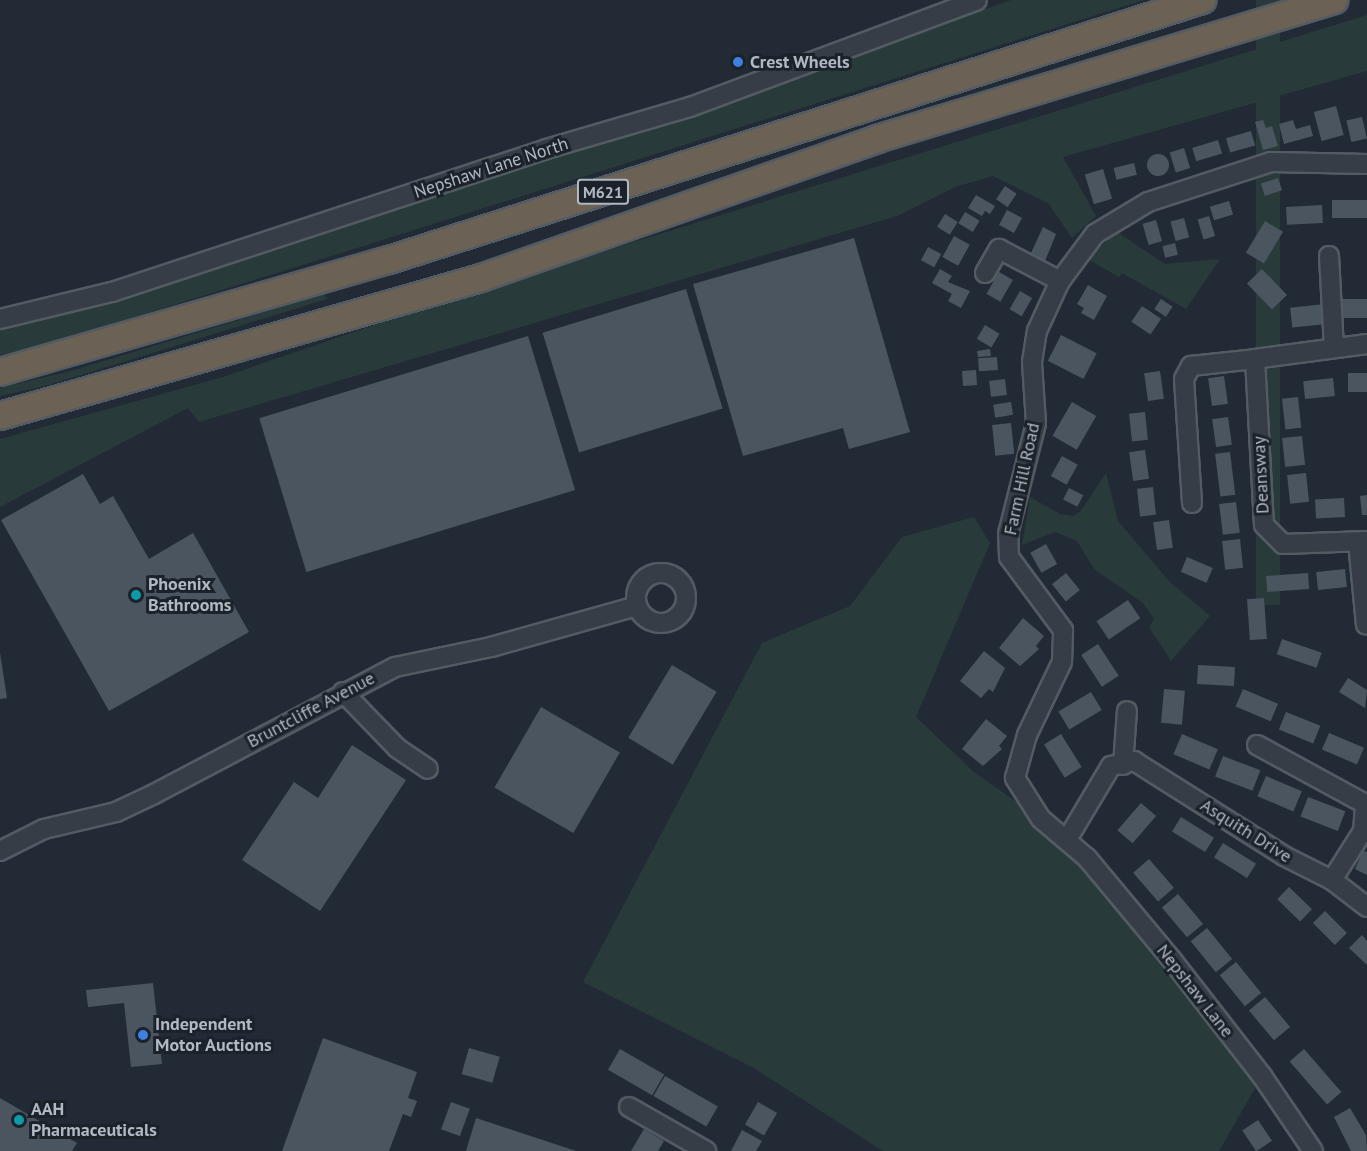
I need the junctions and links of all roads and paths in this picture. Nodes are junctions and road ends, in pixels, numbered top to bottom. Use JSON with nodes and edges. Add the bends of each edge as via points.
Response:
{"nodes":[{"id":1,"x":977,"y":0,"type":"edge"},
{"id":2,"x":1202,"y":0,"type":"edge"},
{"id":3,"x":1334,"y":0,"type":"edge"},
{"id":4,"x":1367,"y":164,"type":"edge"},
{"id":5,"x":1329,"y":256,"type":"dead end"},
{"id":6,"x":986,"y":273,"type":"dead end"},
{"id":7,"x":1060,"y":281,"type":"junction"},
{"id":8,"x":0,"y":319,"type":"edge"},
{"id":9,"x":1367,"y":344,"type":"edge"},
{"id":10,"x":1334,"y":348,"type":"junction"},
{"id":11,"x":1255,"y":359,"type":"junction"},
{"id":12,"x":0,"y":372,"type":"edge"},
{"id":13,"x":0,"y":416,"type":"edge"},
{"id":14,"x":1192,"y":503,"type":"dead end"},
{"id":15,"x":1362,"y":542,"type":"edge"},
{"id":16,"x":637,"y":606,"type":"dead end"},
{"id":17,"x":1366,"y":625,"type":"edge"},
{"id":18,"x":343,"y":692,"type":"junction"},
{"id":19,"x":1127,"y":711,"type":"dead end"},
{"id":20,"x":1257,"y":745,"type":"dead end"},
{"id":21,"x":1123,"y":765,"type":"junction"},
{"id":22,"x":428,"y":769,"type":"dead end"},
{"id":23,"x":1068,"y":838,"type":"junction"},
{"id":24,"x":0,"y":851,"type":"edge"},
{"id":25,"x":1332,"y":880,"type":"junction"},
{"id":26,"x":1367,"y":906,"type":"edge"},
{"id":27,"x":628,"y":1107,"type":"dead end"},
{"id":28,"x":698,"y":1149,"type":"edge"},
{"id":29,"x":1313,"y":1151,"type":"edge"}],
"edges":[{"from":1,"to":8,"type":"street","name":"Nepshaw Lane North","via":[[690,107],[546,149],[123,288]]},
{"from":2,"to":12,"type":"highway","number":"M621","via":[[389,260]]},
{"from":3,"to":13,"type":"highway","number":"M621","via":[[877,139],[481,278]]},
{"from":4,"to":7,"type":"street","name":"Farm Hill Road","via":[[1270,162],[1148,202],[1095,234]]},
{"from":5,"to":10,"type":"street"},
{"from":6,"to":7,"type":"street","via":[[999,249]]},
{"from":7,"to":23,"type":"street","name":"Farm Hill Road","via":[[1032,347],[1036,423],[1008,534],[1009,557],[1063,630],[1062,662],[1027,735],[1015,778],[1041,819]]},
{"from":9,"to":10,"type":"street"},
{"from":10,"to":11,"type":"street"},
{"from":11,"to":14,"type":"street","via":[[1188,360],[1184,379]]},
{"from":11,"to":15,"type":"street","name":"Deansway","via":[[1264,525],[1283,544]]},
{"from":15,"to":17,"type":"street","name":"Deansway"},
{"from":16,"to":18,"type":"street","name":"Bruntcliffe Avenue","via":[[491,647],[395,667]]},
{"from":18,"to":22,"type":"street","via":[[397,748]]},
{"from":18,"to":24,"type":"street","name":"Bruntcliffe Avenue","via":[[116,812],[44,829]]},
{"from":19,"to":21,"type":"street"},
{"from":20,"to":25,"type":"street","via":[[1365,804],[1363,831]]},
{"from":21,"to":23,"type":"street","via":[[1112,766]]},
{"from":21,"to":25,"type":"street","name":"Asquith Drive","via":[[1134,761],[1284,856]]},
{"from":23,"to":29,"type":"street","name":"Nepshaw Lane","via":[[1172,960],[1262,1076]]},
{"from":25,"to":26,"type":"street","name":"Asquith Drive"},
{"from":27,"to":28,"type":"street"}]}
